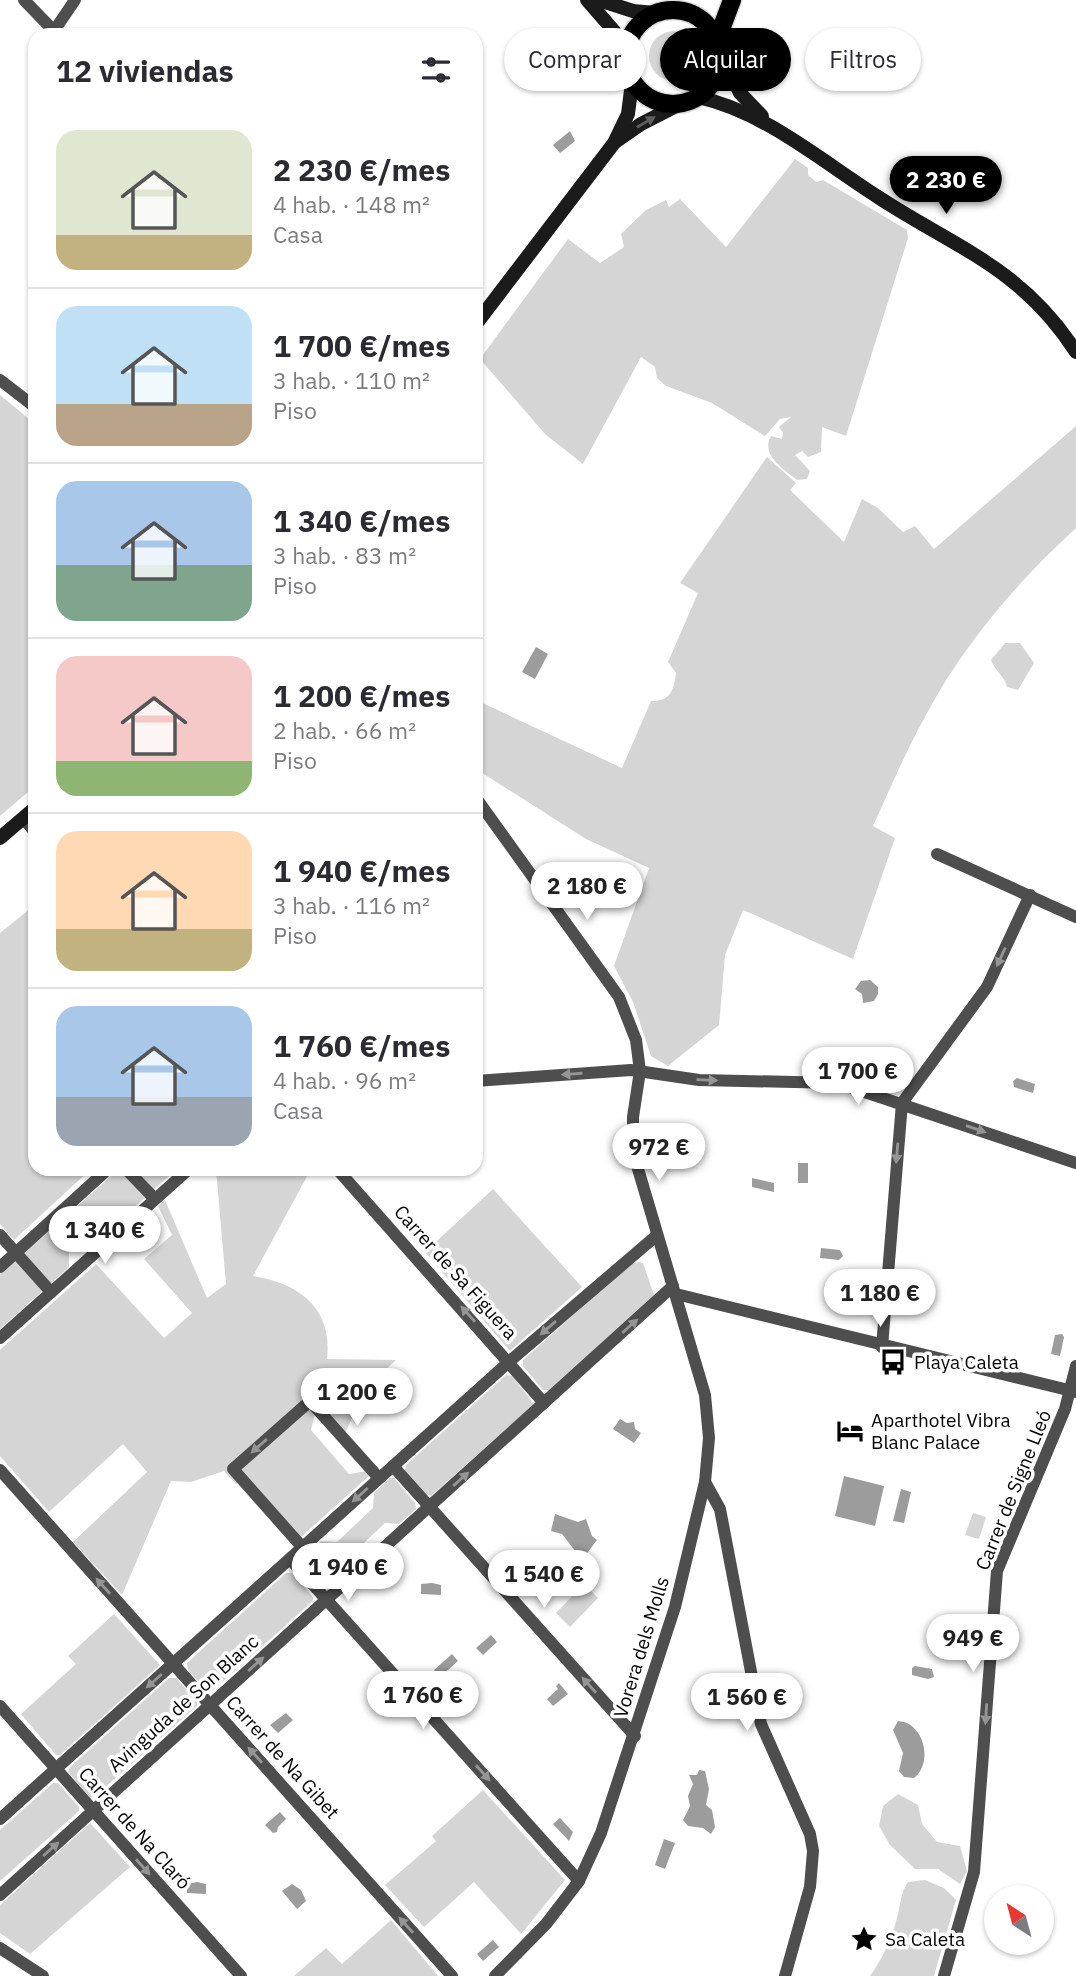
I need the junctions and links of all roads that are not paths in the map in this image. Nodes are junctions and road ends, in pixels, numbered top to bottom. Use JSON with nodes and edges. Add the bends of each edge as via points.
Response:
{"nodes":[{"id":1,"x":24,"y":0,"type":"edge"},
{"id":2,"x":75,"y":0,"type":"edge"},
{"id":3,"x":587,"y":0,"type":"edge"},
{"id":4,"x":599,"y":0,"type":"edge"},
{"id":5,"x":732,"y":0,"type":"edge"},
{"id":6,"x":679,"y":5,"type":"edge"},
{"id":7,"x":654,"y":13,"type":"junction"},
{"id":8,"x":50,"y":28,"type":"edge"},
{"id":9,"x":57,"y":28,"type":"edge"},
{"id":10,"x":611,"y":28,"type":"edge"},
{"id":11,"x":635,"y":28,"type":"edge"},
{"id":12,"x":707,"y":28,"type":"edge"},
{"id":13,"x":724,"y":28,"type":"edge"},
{"id":14,"x":631,"y":91,"type":"edge"},
{"id":15,"x":642,"y":91,"type":"edge"},
{"id":16,"x":703,"y":91,"type":"edge"},
{"id":17,"x":739,"y":91,"type":"edge"},
{"id":18,"x":698,"y":97,"type":"junction"},
{"id":19,"x":680,"y":104,"type":"junction"},
{"id":20,"x":772,"y":127,"type":"junction"},
{"id":21,"x":614,"y":143,"type":"junction"},
{"id":22,"x":483,"y":315,"type":"edge"},
{"id":23,"x":1076,"y":352,"type":"edge"},
{"id":24,"x":0,"y":380,"type":"edge"},
{"id":25,"x":28,"y":402,"type":"edge"},
{"id":26,"x":483,"y":808,"type":"edge"},
{"id":27,"x":28,"y":814,"type":"edge"},
{"id":28,"x":23,"y":818,"type":"junction"},
{"id":29,"x":28,"y":824,"type":"edge"},
{"id":30,"x":0,"y":838,"type":"edge"},
{"id":31,"x":937,"y":854,"type":"dead end"},
{"id":32,"x":1030,"y":895,"type":"junction"},
{"id":33,"x":1076,"y":917,"type":"edge"},
{"id":34,"x":640,"y":1071,"type":"junction"},
{"id":35,"x":483,"y":1081,"type":"edge"},
{"id":36,"x":902,"y":1103,"type":"junction"},
{"id":37,"x":1076,"y":1163,"type":"edge"},
{"id":38,"x":100,"y":1176,"type":"edge"},
{"id":39,"x":133,"y":1176,"type":"edge"},
{"id":40,"x":180,"y":1176,"type":"edge"},
{"id":41,"x":344,"y":1176,"type":"edge"},
{"id":42,"x":155,"y":1199,"type":"junction"},
{"id":43,"x":0,"y":1235,"type":"edge"},
{"id":44,"x":656,"y":1236,"type":"junction"},
{"id":45,"x":16,"y":1252,"type":"junction"},
{"id":46,"x":0,"y":1267,"type":"edge"},
{"id":47,"x":675,"y":1290,"type":"junction"},
{"id":48,"x":51,"y":1292,"type":"junction"},
{"id":49,"x":0,"y":1338,"type":"edge"},
{"id":50,"x":882,"y":1347,"type":"junction"},
{"id":51,"x":510,"y":1361,"type":"junction"},
{"id":52,"x":1076,"y":1366,"type":"edge"},
{"id":53,"x":1073,"y":1392,"type":"edge"},
{"id":54,"x":544,"y":1404,"type":"junction"},
{"id":55,"x":393,"y":1466,"type":"junction"},
{"id":56,"x":0,"y":1471,"type":"edge"},
{"id":57,"x":379,"y":1478,"type":"junction"},
{"id":58,"x":705,"y":1482,"type":"junction"},
{"id":59,"x":429,"y":1507,"type":"junction"},
{"id":60,"x":303,"y":1548,"type":"junction"},
{"id":61,"x":290,"y":1559,"type":"junction"},
{"id":62,"x":327,"y":1600,"type":"junction"},
{"id":63,"x":173,"y":1664,"type":"junction"},
{"id":64,"x":210,"y":1705,"type":"junction"},
{"id":65,"x":0,"y":1706,"type":"edge"},
{"id":66,"x":635,"y":1736,"type":"junction"},
{"id":67,"x":56,"y":1769,"type":"junction"},
{"id":68,"x":93,"y":1811,"type":"junction"},
{"id":69,"x":0,"y":1819,"type":"edge"},
{"id":70,"x":579,"y":1881,"type":"junction"},
{"id":71,"x":0,"y":1895,"type":"edge"},
{"id":72,"x":0,"y":1948,"type":"edge"},
{"id":73,"x":43,"y":1976,"type":"edge"},
{"id":74,"x":241,"y":1976,"type":"edge"},
{"id":75,"x":452,"y":1976,"type":"edge"},
{"id":76,"x":495,"y":1976,"type":"edge"},
{"id":77,"x":785,"y":1976,"type":"edge"},
{"id":78,"x":944,"y":1976,"type":"edge"}],
"edges":[{"from":1,"to":8,"type":"street"},
{"from":2,"to":9,"type":"street"},
{"from":3,"to":10,"type":"main road"},
{"from":4,"to":7,"type":"main road"},
{"from":5,"to":13,"type":"main road"},
{"from":6,"to":7,"type":"main road"},
{"from":6,"to":12,"type":"main road"},
{"from":7,"to":11,"type":"main road"},
{"from":14,"to":21,"type":"main road","via":[[628,114]]},
{"from":15,"to":19,"type":"main road","via":[[652,100]]},
{"from":16,"to":18,"type":"main road"},
{"from":17,"to":20,"type":"main road"},
{"from":18,"to":19,"type":"main road"},
{"from":18,"to":20,"type":"main road","via":[[731,104]]},
{"from":21,"to":19,"type":"main road","one_way":true},
{"from":20,"to":23,"type":"main road","via":[[1003,273],[1054,319]]},
{"from":21,"to":22,"type":"main road"},
{"from":24,"to":25,"type":"street"},
{"from":26,"to":34,"type":"street","name":"Vorera dels Molls","via":[[619,997],[636,1040]]},
{"from":27,"to":28,"type":"main road"},
{"from":28,"to":29,"type":"street"},
{"from":28,"to":30,"type":"main road"},
{"from":31,"to":32,"type":"street"},
{"from":32,"to":33,"type":"street"},
{"from":32,"to":36,"type":"street","one_way":true,"via":[[987,987]]},
{"from":34,"to":35,"type":"street","one_way":true},
{"from":34,"to":36,"type":"street","one_way":true,"via":[[699,1080],[838,1083]]},
{"from":34,"to":44,"type":"street","name":"Vorera dels Molls","via":[[633,1152]]},
{"from":36,"to":37,"type":"street","one_way":true},
{"from":36,"to":50,"type":"street","one_way":true},
{"from":38,"to":45,"type":"street"},
{"from":39,"to":42,"type":"street"},
{"from":40,"to":42,"type":"street"},
{"from":51,"to":41,"type":"street","name":"Carrer de Sa Figuera","one_way":true},
{"from":42,"to":48,"type":"street"},
{"from":43,"to":45,"type":"street"},
{"from":44,"to":47,"type":"street","name":"Vorera dels Molls"},
{"from":44,"to":51,"type":"street","name":"Avinguda de Son Blanc","one_way":true},
{"from":45,"to":46,"type":"street"},
{"from":45,"to":48,"type":"street"},
{"from":47,"to":50,"type":"street"},
{"from":54,"to":47,"type":"street","name":"Avinguda de Son Blanc","one_way":true},
{"from":47,"to":58,"type":"street","name":"Vorera dels Molls","via":[[705,1395],[709,1438]]},
{"from":48,"to":49,"type":"street"},
{"from":50,"to":53,"type":"street"},
{"from":51,"to":54,"type":"street","name":"Carrer de Sa Figuera"},
{"from":51,"to":55,"type":"street","name":"Avinguda de Son Blanc"},
{"from":52,"to":53,"type":"street","name":"Carrer de Signe Lleó"},
{"from":53,"to":78,"type":"street","name":"Carrer de Signe Lleó","one_way":true,"via":[[997,1571],[974,1872]]},
{"from":59,"to":54,"type":"street","name":"Avinguda de Son Blanc","one_way":true},
{"from":55,"to":57,"type":"street","name":"Avinguda de Son Blanc"},
{"from":55,"to":59,"type":"street"},
{"from":63,"to":56,"type":"street","name":"Carrer de Na Gibet","one_way":true},
{"from":57,"to":60,"type":"street","name":"Avinguda de Son Blanc","one_way":true},
{"from":57,"to":60,"type":"street","one_way":true,"via":[[310,1401],[233,1469]]},
{"from":58,"to":66,"type":"street","name":"Vorera dels Molls","via":[[676,1607]]},
{"from":58,"to":77,"type":"street","via":[[720,1509],[761,1724],[810,1834],[810,1888]]},
{"from":59,"to":62,"type":"street","name":"Avinguda de Son Blanc"},
{"from":66,"to":59,"type":"street","one_way":true},
{"from":60,"to":61,"type":"street","name":"Avinguda de Son Blanc"},
{"from":61,"to":62,"type":"street"},
{"from":61,"to":63,"type":"street","name":"Avinguda de Son Blanc"},
{"from":64,"to":62,"type":"street","name":"Avinguda de Son Blanc","one_way":true},
{"from":62,"to":70,"type":"street","one_way":true},
{"from":63,"to":64,"type":"street","name":"Carrer de Na Gibet"},
{"from":63,"to":67,"type":"street","name":"Avinguda de Son Blanc","one_way":true},
{"from":64,"to":68,"type":"street","name":"Avinguda de Son Blanc"},
{"from":75,"to":64,"type":"street","name":"Carrer de Na Gibet","one_way":true},
{"from":65,"to":67,"type":"street","name":"Carrer de Na Claró"},
{"from":66,"to":70,"type":"street","name":"Vorera dels Molls"},
{"from":67,"to":68,"type":"street","name":"Carrer de Na Claró"},
{"from":67,"to":69,"type":"street","name":"Avinguda de Son Blanc"},
{"from":71,"to":68,"type":"street","name":"Avinguda de Son Blanc","one_way":true},
{"from":68,"to":74,"type":"street","name":"Carrer de Na Claró","one_way":true},
{"from":70,"to":76,"type":"street","name":"Vorera dels Molls","via":[[546,1924]]},
{"from":72,"to":73,"type":"street"}]}
